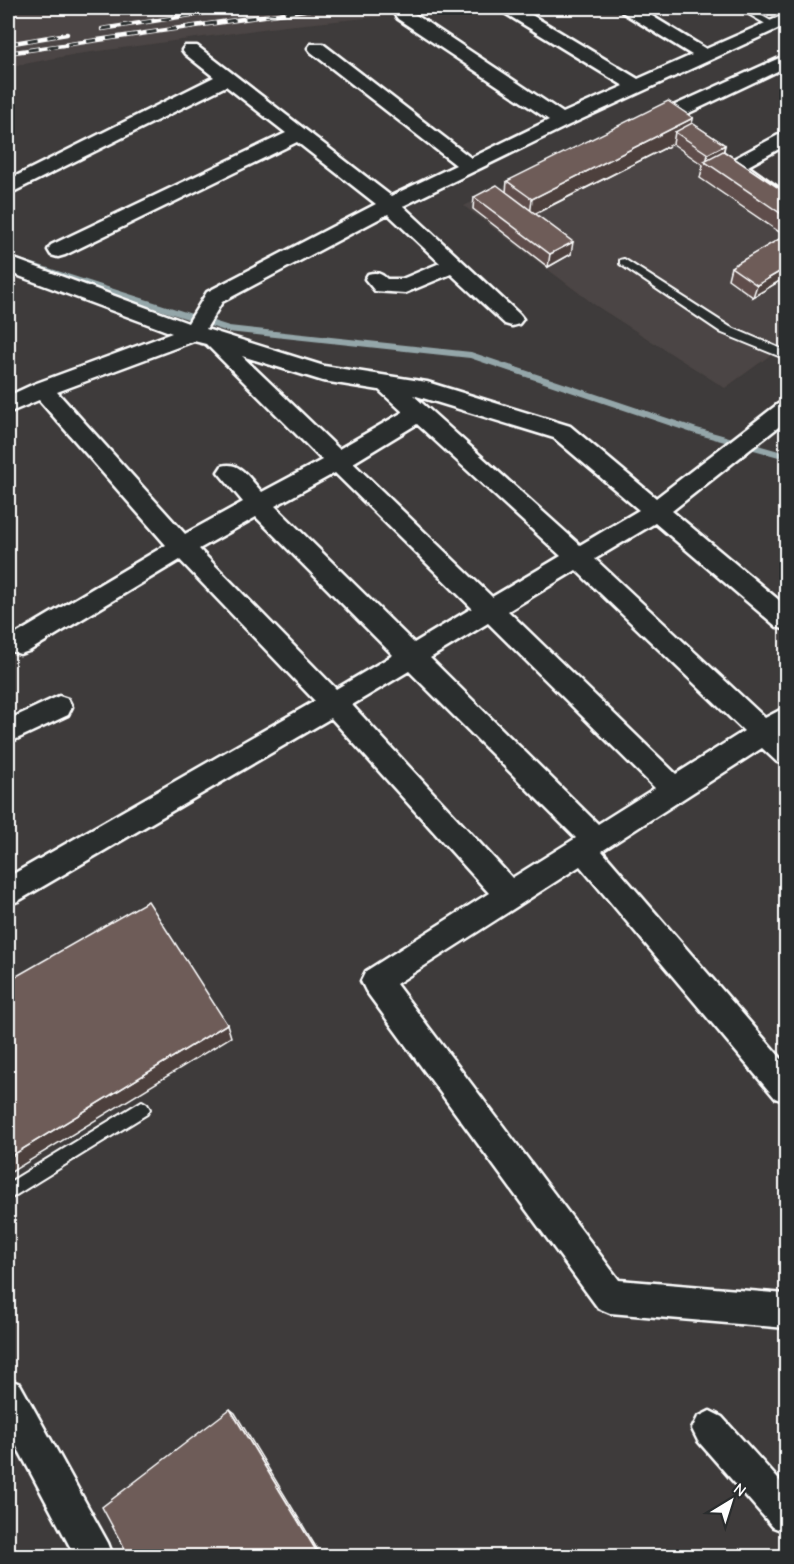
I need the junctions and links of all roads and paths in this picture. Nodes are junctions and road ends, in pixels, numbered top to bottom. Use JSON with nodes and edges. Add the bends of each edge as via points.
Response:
{"nodes":[{"id":1,"x":509,"y":8,"type":"edge"},
{"id":2,"x":628,"y":8,"type":"edge"},
{"id":3,"x":742,"y":8,"type":"edge"},
{"id":4,"x":405,"y":15,"type":"dead end"},
{"id":5,"x":773,"y":26,"type":"edge"},
{"id":6,"x":317,"y":48,"type":"dead end"},
{"id":7,"x":191,"y":50,"type":"dead end"},
{"id":8,"x":786,"y":50,"type":"edge"},
{"id":9,"x":705,"y":56,"type":"junction"},
{"id":10,"x":786,"y":60,"type":"edge"},
{"id":11,"x":227,"y":78,"type":"junction"},
{"id":12,"x":638,"y":87,"type":"junction"},
{"id":13,"x":669,"y":115,"type":"edge"},
{"id":14,"x":562,"y":121,"type":"junction"},
{"id":15,"x":299,"y":134,"type":"junction"},
{"id":16,"x":786,"y":137,"type":"edge"},
{"id":17,"x":470,"y":166,"type":"junction"},
{"id":18,"x":8,"y":187,"type":"edge"},
{"id":19,"x":786,"y":202,"type":"edge"},
{"id":20,"x":390,"y":205,"type":"junction"},
{"id":21,"x":58,"y":250,"type":"dead end"},
{"id":22,"x":624,"y":262,"type":"dead end"},
{"id":23,"x":454,"y":265,"type":"junction"},
{"id":24,"x":8,"y":267,"type":"edge"},
{"id":25,"x":375,"y":279,"type":"dead end"},
{"id":26,"x":512,"y":319,"type":"dead end"},
{"id":27,"x":201,"y":328,"type":"junction"},
{"id":28,"x":786,"y":355,"type":"edge"},
{"id":29,"x":385,"y":383,"type":"junction"},
{"id":30,"x":42,"y":389,"type":"junction"},
{"id":31,"x":8,"y":405,"type":"edge"},
{"id":32,"x":786,"y":410,"type":"edge"},
{"id":33,"x":418,"y":413,"type":"junction"},
{"id":34,"x":338,"y":460,"type":"junction"},
{"id":35,"x":230,"y":472,"type":"dead end"},
{"id":36,"x":259,"y":505,"type":"junction"},
{"id":37,"x":656,"y":511,"type":"junction"},
{"id":38,"x":182,"y":547,"type":"junction"},
{"id":39,"x":578,"y":557,"type":"junction"},
{"id":40,"x":491,"y":609,"type":"junction"},
{"id":41,"x":786,"y":620,"type":"edge"},
{"id":42,"x":20,"y":644,"type":"dead end"},
{"id":43,"x":411,"y":657,"type":"junction"},
{"id":44,"x":334,"y":703,"type":"junction"},
{"id":45,"x":59,"y":707,"type":"dead end"},
{"id":46,"x":776,"y":725,"type":"edge"},
{"id":47,"x":8,"y":732,"type":"edge"},
{"id":48,"x":786,"y":754,"type":"edge"},
{"id":49,"x":674,"y":789,"type":"junction"},
{"id":50,"x":589,"y":844,"type":"junction"},
{"id":51,"x":8,"y":892,"type":"edge"},
{"id":52,"x":509,"y":895,"type":"junction"},
{"id":53,"x":786,"y":1087,"type":"edge"},
{"id":54,"x":142,"y":1109,"type":"dead end"},
{"id":55,"x":8,"y":1192,"type":"edge"},
{"id":56,"x":786,"y":1311,"type":"edge"},
{"id":57,"x":8,"y":1396,"type":"edge"},
{"id":58,"x":710,"y":1429,"type":"dead end"},
{"id":59,"x":786,"y":1514,"type":"edge"},
{"id":60,"x":95,"y":1557,"type":"edge"}],
"edges":[{"from":1,"to":12,"type":"street"},
{"from":2,"to":9,"type":"street"},
{"from":3,"to":5,"type":"lane"},
{"from":4,"to":14,"type":"street"},
{"from":5,"to":8,"type":"street"},
{"from":5,"to":9,"type":"street"},
{"from":6,"to":17,"type":"street"},
{"from":7,"to":11,"type":"street"},
{"from":9,"to":12,"type":"street"},
{"from":10,"to":13,"type":"street"},
{"from":11,"to":15,"type":"street"},
{"from":11,"to":18,"type":"street"},
{"from":12,"to":14,"type":"street"},
{"from":14,"to":17,"type":"street"},
{"from":15,"to":20,"type":"street"},
{"from":15,"to":21,"type":"street"},
{"from":16,"to":19,"type":"street","via":[[735,166]]},
{"from":17,"to":20,"type":"street"},
{"from":20,"to":23,"type":"street"},
{"from":20,"to":27,"type":"street","via":[[214,297]]},
{"from":22,"to":28,"type":"lane","via":[[726,330]]},
{"from":23,"to":25,"type":"street","via":[[405,286],[382,286]]},
{"from":23,"to":26,"type":"street"},
{"from":24,"to":27,"type":"street"},
{"from":27,"to":29,"type":"street","via":[[323,373]]},
{"from":27,"to":30,"type":"street"},
{"from":27,"to":34,"type":"street"},
{"from":29,"to":33,"type":"street"},
{"from":29,"to":37,"type":"street","via":[[427,390],[562,432]]},
{"from":30,"to":31,"type":"street"},
{"from":30,"to":38,"type":"street"},
{"from":32,"to":37,"type":"street"},
{"from":33,"to":34,"type":"street"},
{"from":33,"to":39,"type":"street"},
{"from":34,"to":36,"type":"street"},
{"from":34,"to":40,"type":"street"},
{"from":35,"to":36,"type":"street"},
{"from":36,"to":38,"type":"street"},
{"from":36,"to":43,"type":"street"},
{"from":37,"to":39,"type":"street"},
{"from":37,"to":41,"type":"street"},
{"from":38,"to":42,"type":"street"},
{"from":38,"to":44,"type":"street"},
{"from":39,"to":40,"type":"street"},
{"from":39,"to":46,"type":"street"},
{"from":40,"to":43,"type":"street"},
{"from":40,"to":49,"type":"street"},
{"from":43,"to":44,"type":"street"},
{"from":43,"to":50,"type":"street"},
{"from":44,"to":51,"type":"street"},
{"from":44,"to":52,"type":"street"},
{"from":45,"to":47,"type":"street"},
{"from":46,"to":48,"type":"street"},
{"from":46,"to":49,"type":"street"},
{"from":49,"to":50,"type":"street"},
{"from":50,"to":52,"type":"street"},
{"from":50,"to":53,"type":"street"},
{"from":52,"to":56,"type":"street","via":[[376,981],[610,1296]]},
{"from":54,"to":55,"type":"lane"},
{"from":57,"to":60,"type":"street"},
{"from":58,"to":59,"type":"street"}]}
